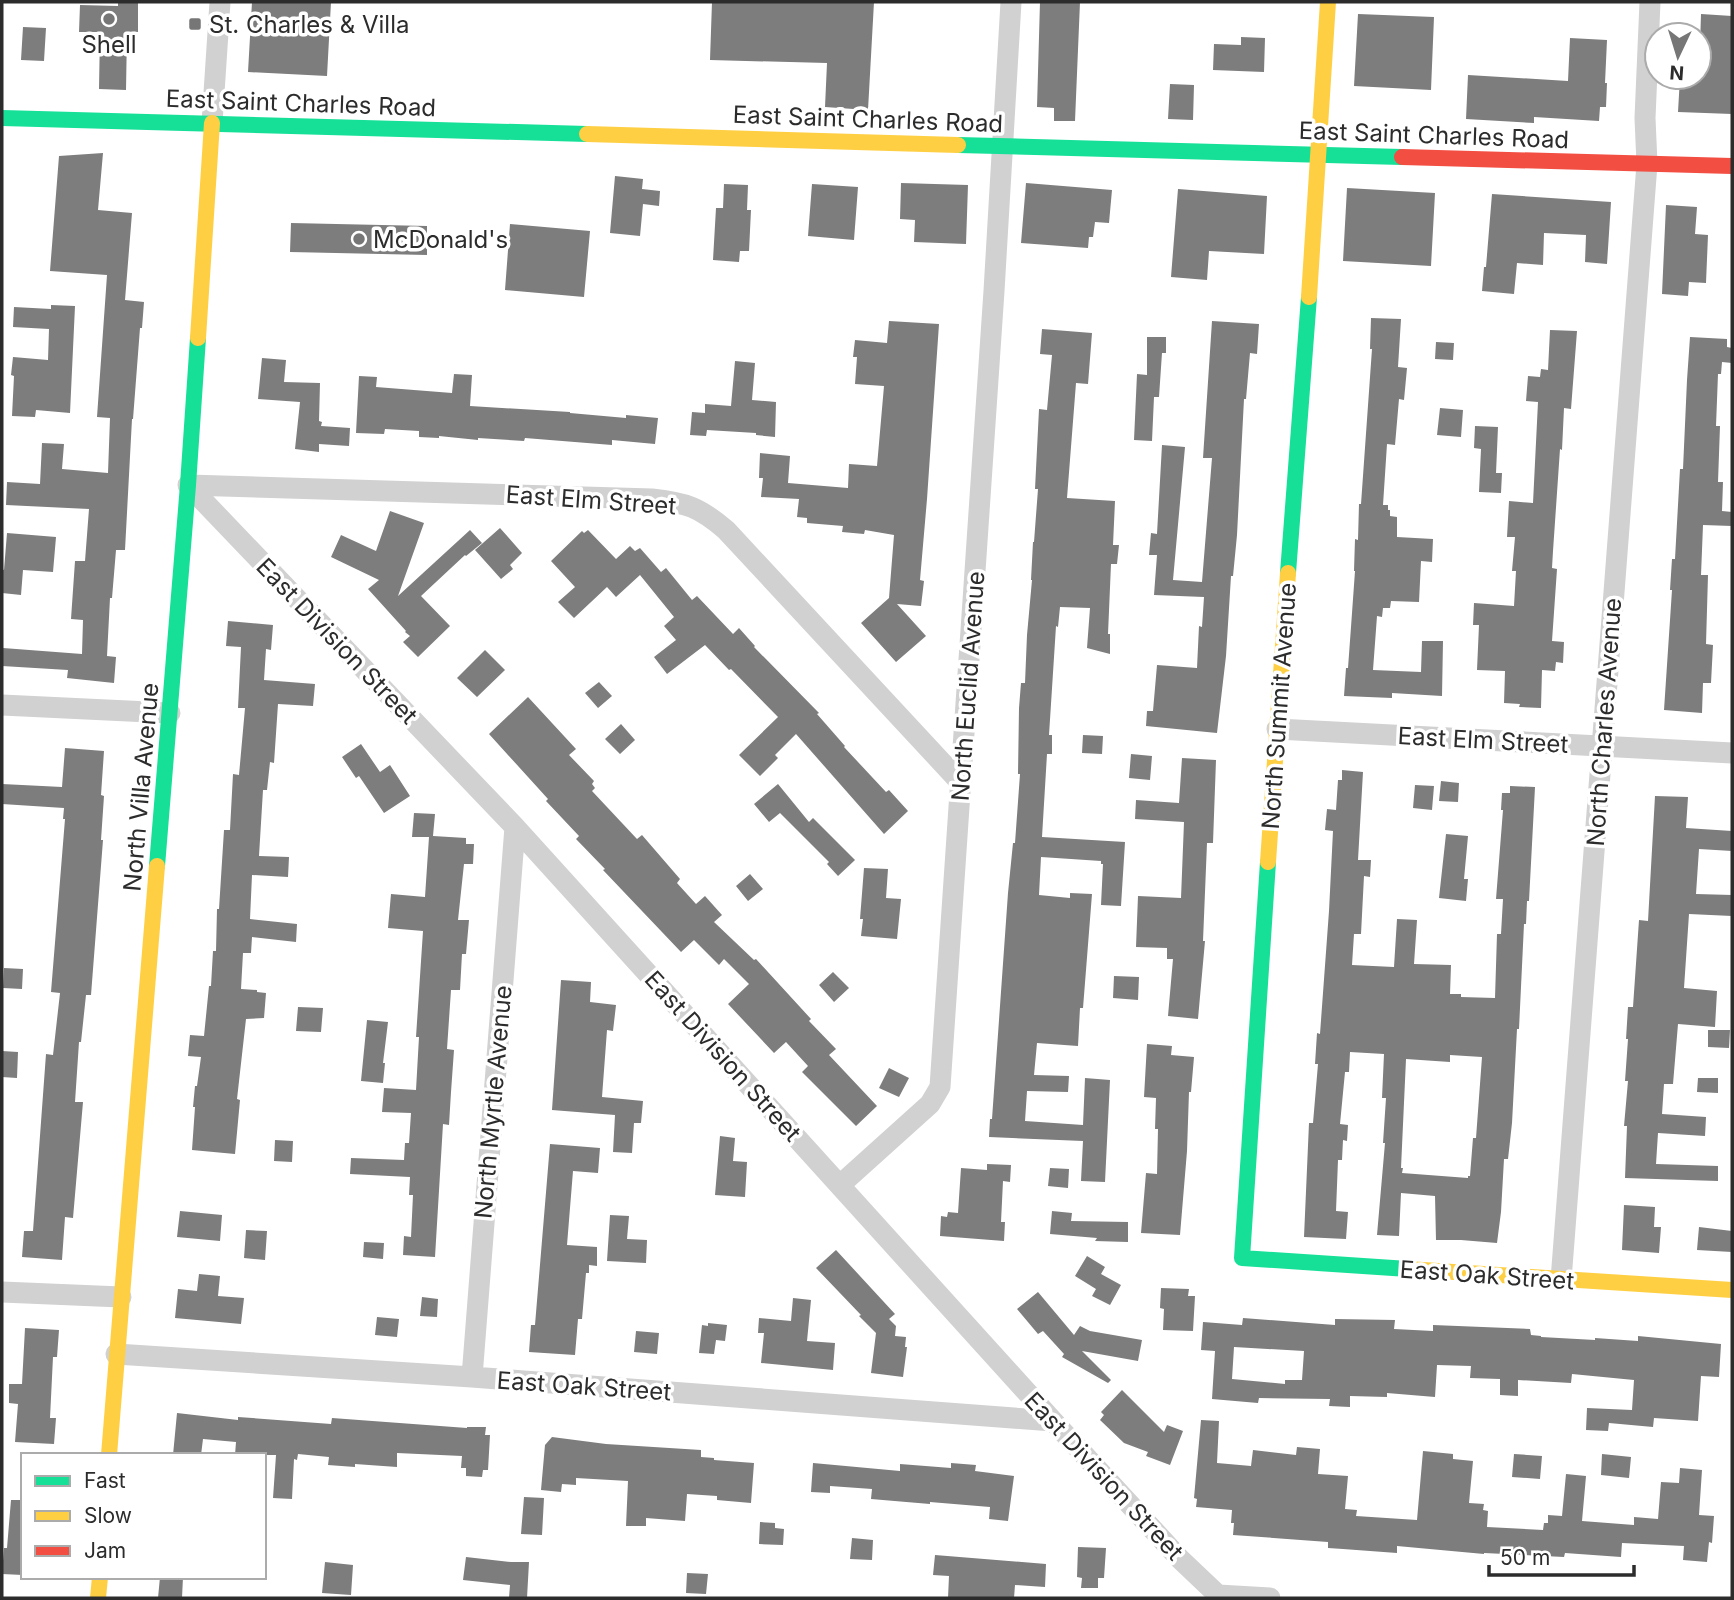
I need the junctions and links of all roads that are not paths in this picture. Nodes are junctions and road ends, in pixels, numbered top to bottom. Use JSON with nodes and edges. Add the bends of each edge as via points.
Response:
{"nodes":[{"id":1,"x":220,"y":2,"type":"edge"},
{"id":2,"x":1011,"y":2,"type":"edge"},
{"id":3,"x":1328,"y":2,"type":"edge"},
{"id":4,"x":1650,"y":2,"type":"edge"},
{"id":5,"x":2,"y":118,"type":"edge"},
{"id":6,"x":212,"y":123,"type":"junction"},
{"id":7,"x":1003,"y":145,"type":"junction"},
{"id":8,"x":1319,"y":154,"type":"junction"},
{"id":9,"x":1647,"y":164,"type":"junction"},
{"id":10,"x":1732,"y":166,"type":"edge"},
{"id":11,"x":188,"y":485,"type":"junction"},
{"id":12,"x":2,"y":705,"type":"edge"},
{"id":13,"x":170,"y":713,"type":"junction"},
{"id":14,"x":1277,"y":729,"type":"junction"},
{"id":15,"x":1602,"y":746,"type":"junction"},
{"id":16,"x":1732,"y":753,"type":"edge"},
{"id":17,"x":961,"y":783,"type":"junction"},
{"id":18,"x":515,"y":827,"type":"junction"},
{"id":19,"x":840,"y":1185,"type":"junction"},
{"id":20,"x":1242,"y":1258,"type":"joint"},
{"id":21,"x":1561,"y":1280,"type":"junction"},
{"id":22,"x":1732,"y":1290,"type":"edge"},
{"id":23,"x":2,"y":1292,"type":"edge"},
{"id":24,"x":121,"y":1297,"type":"junction"},
{"id":25,"x":116,"y":1354,"type":"junction"},
{"id":26,"x":471,"y":1377,"type":"junction"},
{"id":27,"x":1052,"y":1420,"type":"junction"},
{"id":28,"x":109,"y":1453,"type":"edge"},
{"id":29,"x":100,"y":1579,"type":"edge"},
{"id":30,"x":1218,"y":1597,"type":"edge"},
{"id":31,"x":98,"y":1598,"type":"edge"},
{"id":32,"x":1270,"y":1598,"type":"edge"}],
"edges":[{"from":1,"to":6,"type":"street"},
{"from":2,"to":7,"type":"street","name":"North Euclid Avenue"},
{"from":3,"to":8,"type":"street","name":"North Summit Avenue"},
{"from":4,"to":9,"type":"street","name":"North Charles Avenue"},
{"from":5,"to":6,"type":"street","name":"East Saint Charles Road"},
{"from":6,"to":7,"type":"street","name":"East Saint Charles Road"},
{"from":6,"to":11,"type":"street","name":"North Villa Avenue"},
{"from":7,"to":8,"type":"street","name":"East Saint Charles Road"},
{"from":7,"to":17,"type":"street","name":"North Euclid Avenue"},
{"from":8,"to":9,"type":"street","name":"East Saint Charles Road"},
{"from":8,"to":14,"type":"street","name":"North Summit Avenue"},
{"from":9,"to":10,"type":"street","name":"East Saint Charles Road"},
{"from":9,"to":15,"type":"street","name":"North Charles Avenue"},
{"from":11,"to":13,"type":"street","name":"North Villa Avenue"},
{"from":11,"to":17,"type":"street","name":"East Elm Street","via":[[678,502],[705,513],[726,530]]},
{"from":11,"to":18,"type":"street","name":"East Division Street"},
{"from":12,"to":13,"type":"street"},
{"from":13,"to":24,"type":"street","name":"North Villa Avenue"},
{"from":14,"to":15,"type":"street","name":"East Elm Street"},
{"from":14,"to":20,"type":"street","name":"North Summit Avenue"},
{"from":15,"to":16,"type":"street","name":"East Elm Street"},
{"from":15,"to":21,"type":"street","name":"North Charles Avenue"},
{"from":17,"to":19,"type":"street","name":"North Euclid Avenue","via":[[940,1087],[930,1104]]},
{"from":18,"to":19,"type":"street","name":"East Division Street"},
{"from":18,"to":26,"type":"street","name":"North Myrtle Avenue"},
{"from":19,"to":27,"type":"street","name":"East Division Street"},
{"from":20,"to":21,"type":"street","name":"East Oak Street"},
{"from":21,"to":22,"type":"street","name":"East Oak Street"},
{"from":23,"to":24,"type":"street"},
{"from":24,"to":25,"type":"street","name":"North Villa Avenue"},
{"from":25,"to":26,"type":"street","name":"East Oak Street"},
{"from":25,"to":28,"type":"street","name":"North Villa Avenue"},
{"from":26,"to":27,"type":"street","name":"East Oak Street"},
{"from":27,"to":30,"type":"street","name":"East Division Street"},
{"from":29,"to":31,"type":"street"},
{"from":30,"to":32,"type":"street","name":"East Division Street"}]}
